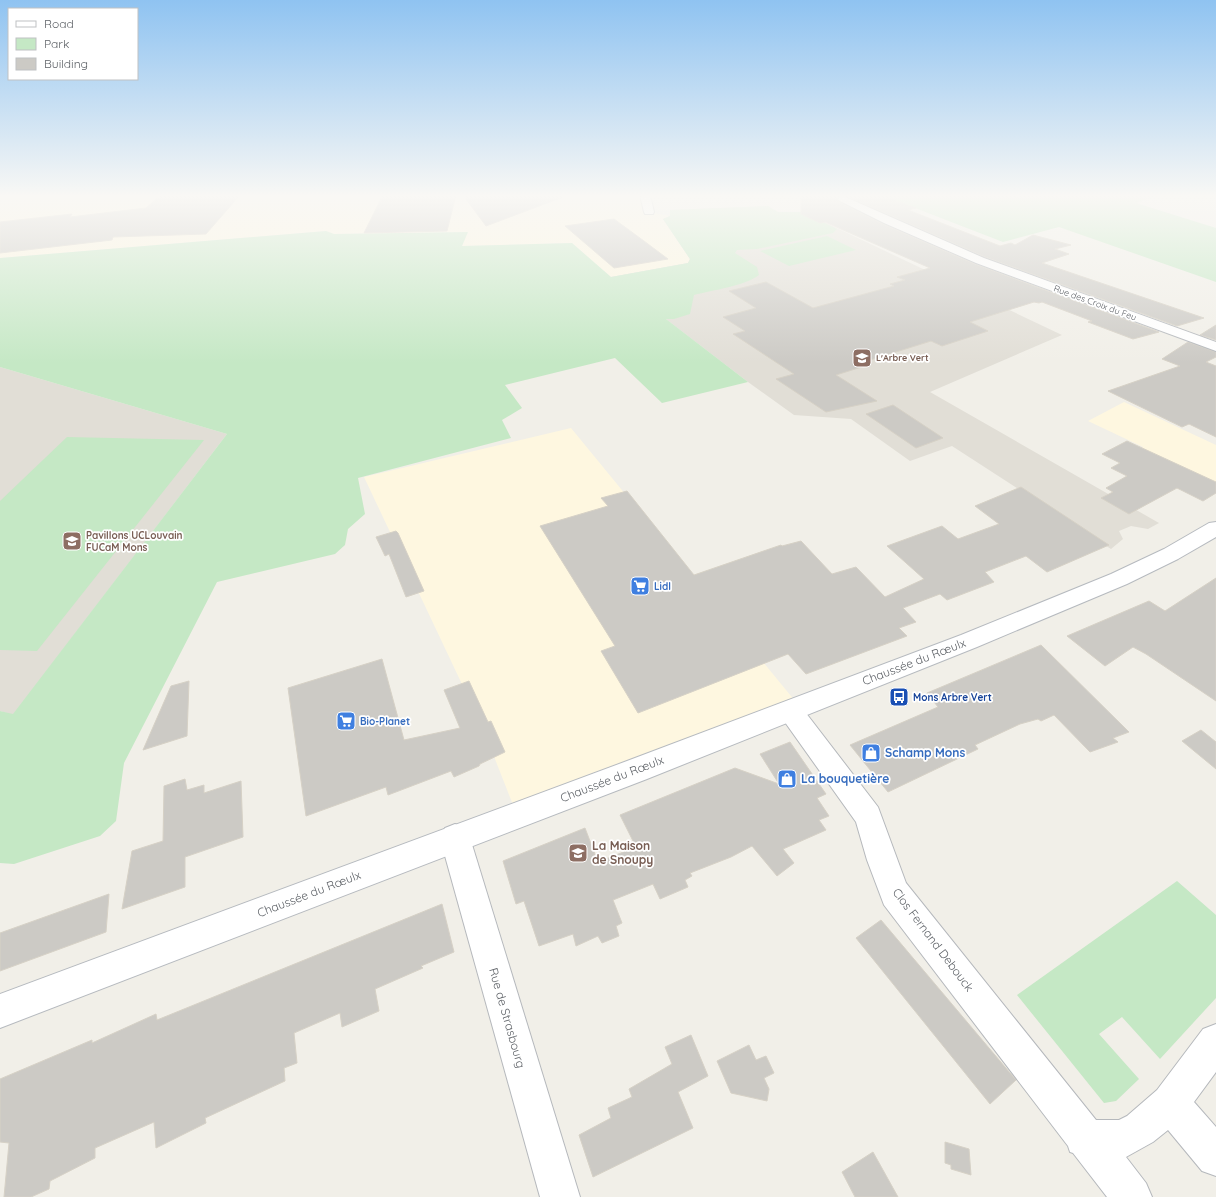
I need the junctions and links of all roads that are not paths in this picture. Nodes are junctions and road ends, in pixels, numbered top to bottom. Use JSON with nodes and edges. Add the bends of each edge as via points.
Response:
{"nodes":[{"id":1,"x":958,"y":251,"type":"edge"},
{"id":2,"x":1216,"y":347,"type":"edge"},
{"id":3,"x":1216,"y":528,"type":"edge"},
{"id":4,"x":790,"y":711,"type":"junction"},
{"id":5,"x":455,"y":838,"type":"junction"},
{"id":6,"x":0,"y":1012,"type":"edge"},
{"id":7,"x":1216,"y":1042,"type":"edge"},
{"id":8,"x":1170,"y":1103,"type":"junction"},
{"id":9,"x":1084,"y":1138,"type":"junction"},
{"id":10,"x":1216,"y":1156,"type":"edge"},
{"id":11,"x":560,"y":1197,"type":"edge"},
{"id":12,"x":1132,"y":1197,"type":"edge"}],
"edges":[{"from":1,"to":2,"type":"street","name":"Rue des Croix du Feu"},
{"from":3,"to":4,"type":"street","name":"Chaussée du Rœulx","via":[[1171,554],[1069,601]]},
{"from":4,"to":5,"type":"street","name":"Chaussée du Rœulx"},
{"from":4,"to":9,"type":"street","name":"Clos Fernand Debouck","via":[[868,816],[895,894]]},
{"from":5,"to":6,"type":"street","name":"Chaussée du Rœulx"},
{"from":5,"to":11,"type":"street","name":"Rue de Strasbourg"},
{"from":7,"to":8,"type":"street"},
{"from":8,"to":9,"type":"street","via":[[1124,1139]]},
{"from":8,"to":10,"type":"street"},
{"from":9,"to":12,"type":"street","name":"Clos Fernand Debouck"}]}
